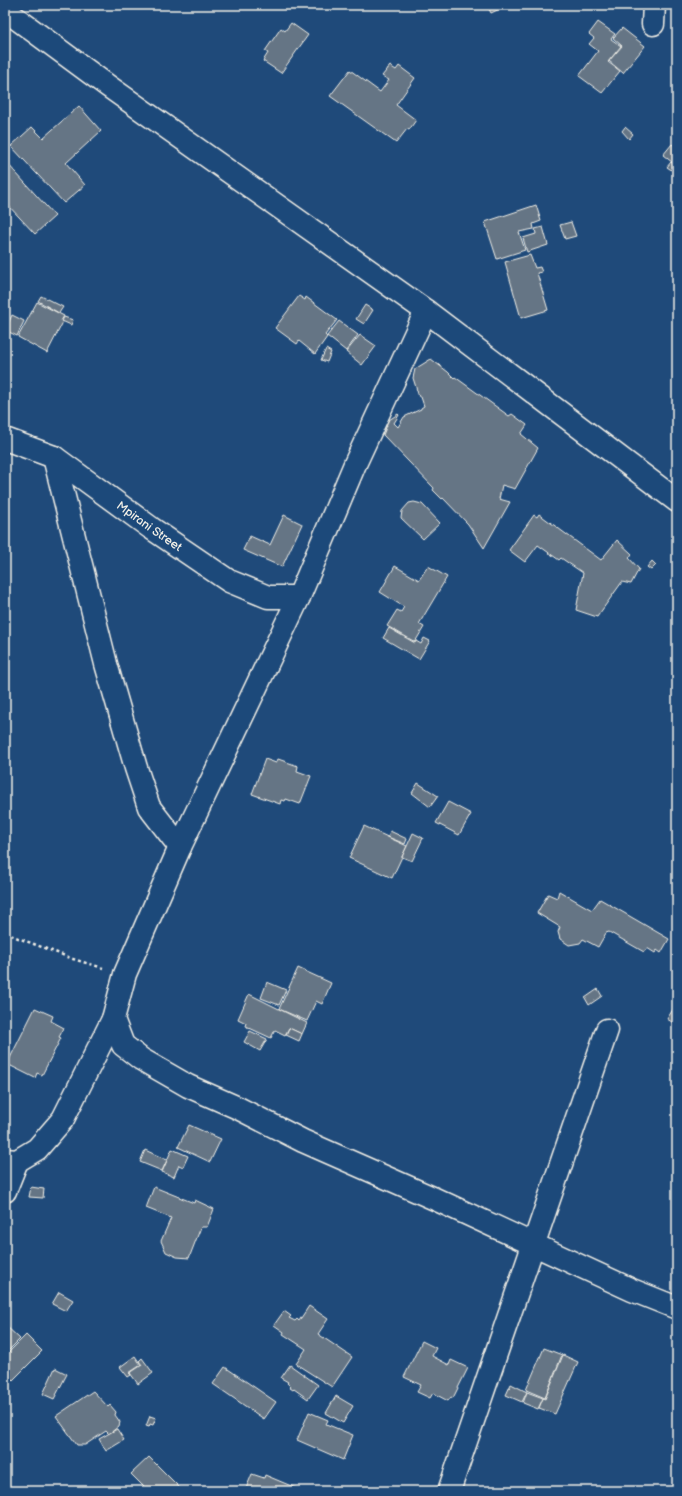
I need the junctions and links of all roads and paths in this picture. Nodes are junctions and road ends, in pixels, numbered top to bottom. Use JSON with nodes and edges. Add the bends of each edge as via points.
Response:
{"nodes":[{"id":1,"x":5,"y":10,"type":"edge"},
{"id":2,"x":426,"y":311,"type":"junction"},
{"id":3,"x":5,"y":439,"type":"edge"},
{"id":4,"x":54,"y":457,"type":"junction"},
{"id":5,"x":677,"y":501,"type":"edge"},
{"id":6,"x":300,"y":597,"type":"junction"},
{"id":7,"x":180,"y":847,"type":"junction"},
{"id":8,"x":5,"y":933,"type":"edge"},
{"id":9,"x":125,"y":974,"type":"junction"},
{"id":10,"x":113,"y":1019,"type":"junction"},
{"id":11,"x":607,"y":1030,"type":"dead end"},
{"id":12,"x":11,"y":1161,"type":"edge"},
{"id":13,"x":5,"y":1191,"type":"edge"},
{"id":14,"x":534,"y":1245,"type":"junction"},
{"id":15,"x":677,"y":1308,"type":"edge"},
{"id":16,"x":449,"y":1491,"type":"edge"}],
"edges":[{"from":1,"to":2,"type":"street"},
{"from":2,"to":5,"type":"street"},
{"from":2,"to":6,"type":"street","via":[[355,464]]},
{"from":3,"to":4,"type":"street","name":"Mpirani Street"},
{"from":4,"to":6,"type":"street","name":"Mpirani Street","via":[[104,495],[229,581],[268,597]]},
{"from":4,"to":7,"type":"street","via":[[106,664],[136,768],[149,806]]},
{"from":6,"to":7,"type":"street"},
{"from":7,"to":9,"type":"street"},
{"from":8,"to":9,"type":"path","via":[[73,959]]},
{"from":9,"to":10,"type":"street"},
{"from":10,"to":12,"type":"street","via":[[63,1119],[37,1149]]},
{"from":10,"to":14,"type":"street","via":[[123,1045],[141,1059],[188,1086]]},
{"from":11,"to":14,"type":"street"},
{"from":12,"to":13,"type":"street"},
{"from":14,"to":15,"type":"street"},
{"from":14,"to":16,"type":"street"}]}
